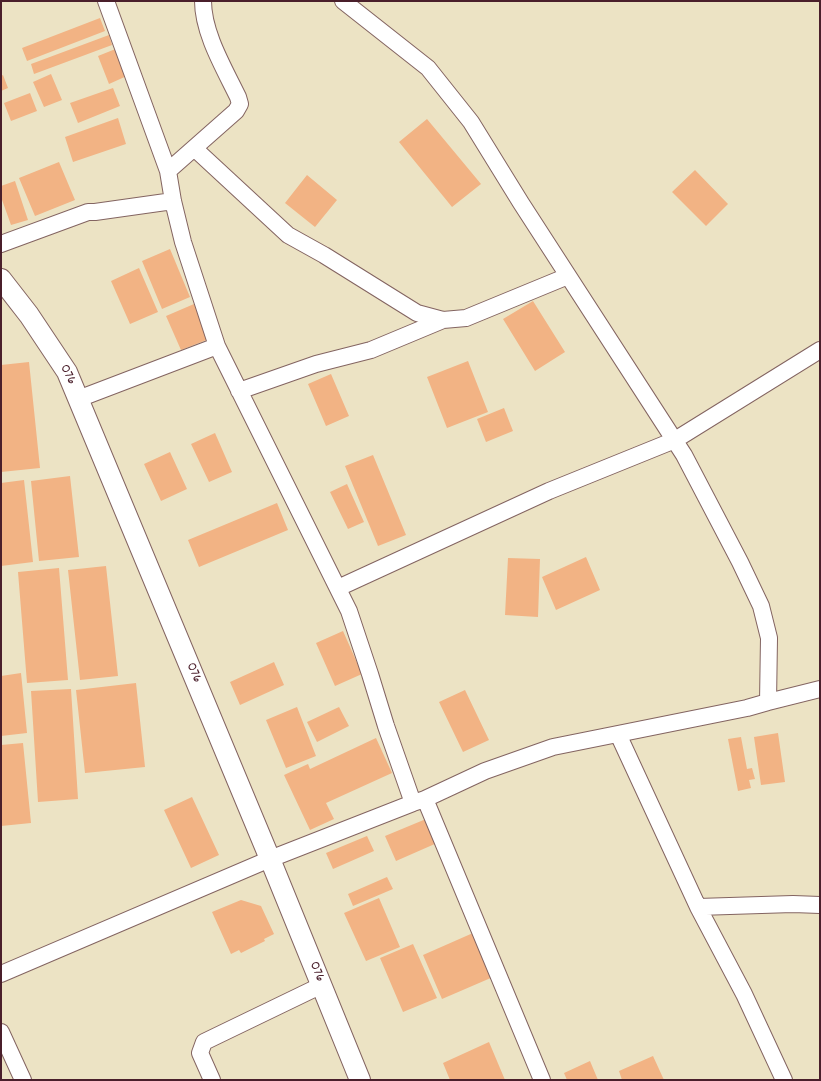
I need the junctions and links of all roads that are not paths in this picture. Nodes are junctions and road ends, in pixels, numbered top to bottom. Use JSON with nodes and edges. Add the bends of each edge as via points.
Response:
{"nodes":[{"id":1,"x":106,"y":1,"type":"edge"},
{"id":2,"x":203,"y":1,"type":"edge"},
{"id":3,"x":343,"y":1,"type":"edge"},
{"id":4,"x":194,"y":148,"type":"junction"},
{"id":5,"x":168,"y":171,"type":"junction"},
{"id":6,"x":173,"y":201,"type":"junction"},
{"id":7,"x":1,"y":244,"type":"edge"},
{"id":8,"x":568,"y":276,"type":"junction"},
{"id":9,"x":1,"y":279,"type":"edge"},
{"id":10,"x":442,"y":320,"type":"junction"},
{"id":11,"x":217,"y":346,"type":"junction"},
{"id":12,"x":820,"y":350,"type":"edge"},
{"id":13,"x":239,"y":390,"type":"junction"},
{"id":14,"x":78,"y":399,"type":"junction"},
{"id":15,"x":675,"y":440,"type":"junction"},
{"id":16,"x":338,"y":588,"type":"junction"},
{"id":17,"x":820,"y":690,"type":"edge"},
{"id":18,"x":768,"y":702,"type":"junction"},
{"id":19,"x":618,"y":734,"type":"junction"},
{"id":20,"x":419,"y":801,"type":"junction"},
{"id":21,"x":270,"y":859,"type":"junction"},
{"id":22,"x":820,"y":904,"type":"edge"},
{"id":23,"x":698,"y":907,"type":"junction"},
{"id":24,"x":1,"y":974,"type":"edge"},
{"id":25,"x":322,"y":985,"type":"junction"},
{"id":26,"x":1,"y":1032,"type":"edge"},
{"id":27,"x":23,"y":1080,"type":"edge"},
{"id":28,"x":212,"y":1080,"type":"edge"},
{"id":29,"x":360,"y":1080,"type":"edge"},
{"id":30,"x":542,"y":1080,"type":"edge"},
{"id":31,"x":784,"y":1080,"type":"edge"}],
"edges":[{"from":1,"to":5,"type":"street"},
{"from":2,"to":4,"type":"street","via":[[211,39],[240,104],[236,111]]},
{"from":3,"to":8,"type":"street","via":[[428,68],[471,122]]},
{"from":4,"to":5,"type":"street"},
{"from":4,"to":10,"type":"street","via":[[288,235],[417,313]]},
{"from":5,"to":6,"type":"street"},
{"from":6,"to":7,"type":"street","via":[[88,212]]},
{"from":6,"to":11,"type":"street","via":[[183,242]]},
{"from":8,"to":10,"type":"street","via":[[466,318]]},
{"from":8,"to":15,"type":"street"},
{"from":9,"to":14,"type":"street","name":"O76","via":[[67,372]]},
{"from":10,"to":13,"type":"street","via":[[371,350],[316,364]]},
{"from":11,"to":13,"type":"street"},
{"from":11,"to":14,"type":"street"},
{"from":12,"to":15,"type":"street"},
{"from":13,"to":16,"type":"street"},
{"from":14,"to":21,"type":"street","name":"O76"},
{"from":15,"to":16,"type":"street","via":[[549,491]]},
{"from":15,"to":18,"type":"street","via":[[762,606],[769,638]]},
{"from":16,"to":20,"type":"street","via":[[349,611],[386,726]]},
{"from":17,"to":18,"type":"street"},
{"from":18,"to":19,"type":"street"},
{"from":19,"to":20,"type":"street","via":[[553,747],[516,759]]},
{"from":19,"to":23,"type":"street"},
{"from":20,"to":21,"type":"street"},
{"from":20,"to":30,"type":"street"},
{"from":21,"to":24,"type":"street"},
{"from":21,"to":25,"type":"street","name":"O76"},
{"from":22,"to":23,"type":"street"},
{"from":23,"to":31,"type":"street","via":[[744,994]]},
{"from":25,"to":28,"type":"street","via":[[204,1042],[200,1053]]},
{"from":25,"to":29,"type":"street","name":"O76"},
{"from":26,"to":27,"type":"street"}]}
